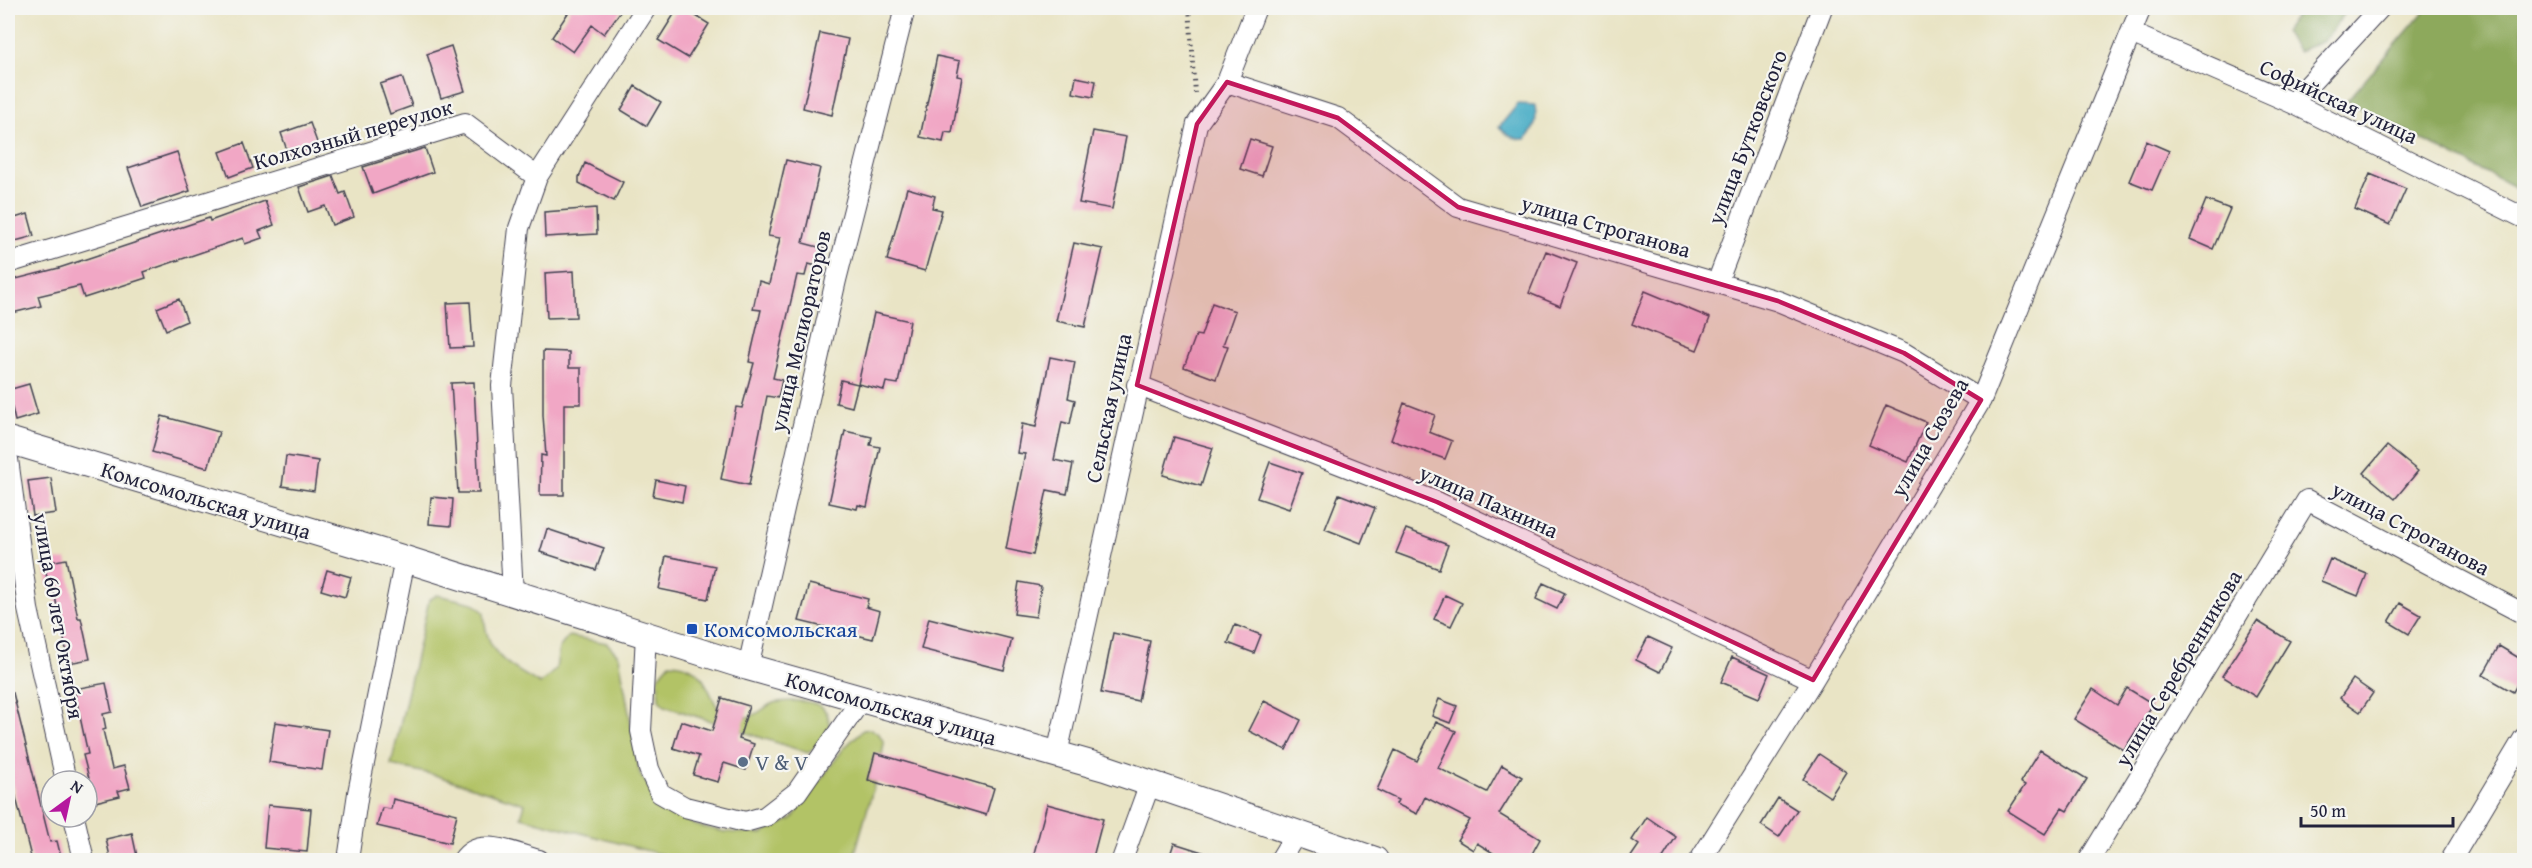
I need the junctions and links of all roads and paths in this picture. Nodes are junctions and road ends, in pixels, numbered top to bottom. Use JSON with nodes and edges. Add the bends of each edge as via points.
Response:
{"nodes":[{"id":1,"x":646,"y":8,"type":"edge"},
{"id":2,"x":905,"y":8,"type":"edge"},
{"id":3,"x":1189,"y":8,"type":"edge"},
{"id":4,"x":1256,"y":8,"type":"edge"},
{"id":5,"x":1822,"y":8,"type":"edge"},
{"id":6,"x":2141,"y":8,"type":"edge"},
{"id":7,"x":2380,"y":8,"type":"edge"},
{"id":8,"x":2131,"y":33,"type":"junction"},
{"id":9,"x":1227,"y":82,"type":"junction"},
{"id":10,"x":2292,"y":103,"type":"junction"},
{"id":11,"x":1197,"y":124,"type":"junction"},
{"id":12,"x":537,"y":177,"type":"junction"},
{"id":13,"x":2524,"y":218,"type":"edge"},
{"id":14,"x":8,"y":263,"type":"edge"},
{"id":15,"x":1718,"y":283,"type":"junction"},
{"id":16,"x":1137,"y":385,"type":"junction"},
{"id":17,"x":1982,"y":400,"type":"junction"},
{"id":18,"x":8,"y":440,"type":"edge"},
{"id":19,"x":8,"y":459,"type":"edge"},
{"id":20,"x":2307,"y":500,"type":"joint"},
{"id":21,"x":405,"y":559,"type":"junction"},
{"id":22,"x":513,"y":594,"type":"junction"},
{"id":23,"x":2524,"y":614,"type":"edge"},
{"id":24,"x":646,"y":634,"type":"junction"},
{"id":25,"x":748,"y":667,"type":"junction"},
{"id":26,"x":1813,"y":680,"type":"junction"},
{"id":27,"x":861,"y":700,"type":"junction"},
{"id":28,"x":2524,"y":738,"type":"edge"},
{"id":29,"x":1057,"y":754,"type":"junction"},
{"id":30,"x":63,"y":769,"type":"edge"},
{"id":31,"x":1150,"y":783,"type":"junction"},
{"id":32,"x":77,"y":829,"type":"edge"},
{"id":33,"x":1297,"y":832,"type":"junction"},
{"id":34,"x":84,"y":861,"type":"edge"},
{"id":35,"x":348,"y":861,"type":"edge"},
{"id":36,"x":463,"y":861,"type":"edge"},
{"id":37,"x":539,"y":861,"type":"edge"},
{"id":38,"x":1122,"y":861,"type":"edge"},
{"id":39,"x":1280,"y":861,"type":"edge"},
{"id":40,"x":1376,"y":861,"type":"edge"},
{"id":41,"x":1700,"y":861,"type":"edge"},
{"id":42,"x":2089,"y":861,"type":"edge"},
{"id":43,"x":2451,"y":861,"type":"edge"}],
"edges":[{"from":1,"to":12,"type":"street"},
{"from":2,"to":25,"type":"street","name":"улица Мелиораторов","via":[[836,279]]},
{"from":3,"to":11,"type":"path"},
{"from":4,"to":9,"type":"street","name":"Сельская улица"},
{"from":5,"to":15,"type":"street","name":"улица Бутковского"},
{"from":6,"to":8,"type":"street","name":"улица Сюзева"},
{"from":7,"to":10,"type":"street"},
{"from":8,"to":10,"type":"street","name":"Софийская улица"},
{"from":8,"to":17,"type":"street","name":"улица Сюзева"},
{"from":9,"to":11,"type":"street","name":"Сельская улица"},
{"from":9,"to":15,"type":"street","name":"улица Строганова","via":[[1338,118],[1458,207]]},
{"from":10,"to":13,"type":"street","name":"Софийская улица"},
{"from":11,"to":16,"type":"street","name":"Сельская улица"},
{"from":12,"to":14,"type":"street","name":"Колхозный переулок","via":[[465,123]]},
{"from":12,"to":22,"type":"street","via":[[519,228],[502,386]]},
{"from":15,"to":17,"type":"street","name":"улица Строганова","via":[[1778,301],[1904,353]]},
{"from":16,"to":26,"type":"street","name":"улица Пахнина","via":[[1437,502]]},
{"from":16,"to":29,"type":"street","name":"Сельская улица"},
{"from":17,"to":26,"type":"street","name":"улица Сюзева"},
{"from":18,"to":21,"type":"main road","name":"Комсомольская улица"},
{"from":19,"to":30,"type":"street","name":"улица 60 лет Октября","via":[[28,609]]},
{"from":20,"to":23,"type":"street","name":"улица Строганова"},
{"from":20,"to":42,"type":"street","name":"улица Серебренникова"},
{"from":21,"to":22,"type":"main road","name":"Комсомольская улица"},
{"from":21,"to":35,"type":"street"},
{"from":22,"to":24,"type":"main road","name":"Комсомольская улица"},
{"from":24,"to":25,"type":"main road","name":"Комсомольская улица"},
{"from":24,"to":27,"type":"street","via":[[641,731],[649,769],[660,793],[685,807],[745,822],[766,816],[797,792]]},
{"from":25,"to":27,"type":"main road","name":"Комсомольская улица"},
{"from":26,"to":41,"type":"street","name":"улица Сюзева"},
{"from":27,"to":29,"type":"main road","name":"Комсомольская улица"},
{"from":28,"to":43,"type":"street"},
{"from":29,"to":31,"type":"main road","name":"Комсомольская улица"},
{"from":31,"to":33,"type":"main road","name":"Комсомольская улица"},
{"from":31,"to":38,"type":"street"},
{"from":32,"to":34,"type":"street"},
{"from":33,"to":39,"type":"street"},
{"from":33,"to":40,"type":"main road","name":"Комсомольская улица"},
{"from":36,"to":37,"type":"street","via":[[468,852],[492,847]]}]}
